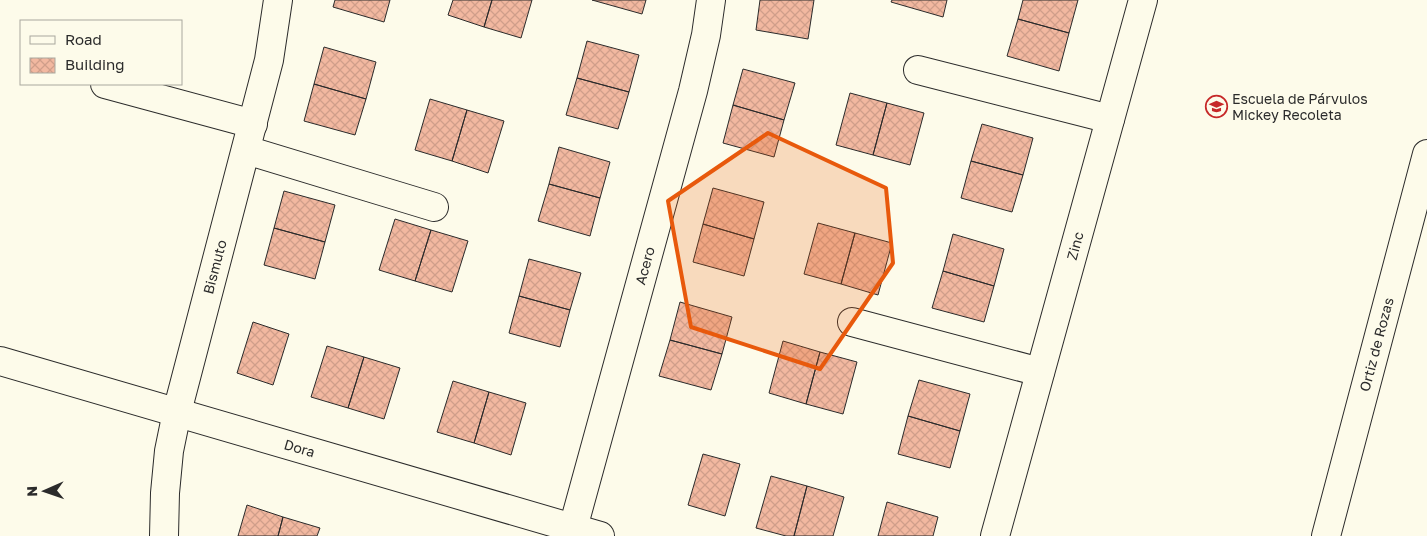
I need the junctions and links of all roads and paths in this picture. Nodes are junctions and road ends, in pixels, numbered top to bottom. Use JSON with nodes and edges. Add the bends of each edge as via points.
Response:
{"nodes":[{"id":1,"x":278,"y":0,"type":"edge"},
{"id":2,"x":711,"y":0,"type":"edge"},
{"id":3,"x":1143,"y":0,"type":"edge"},
{"id":4,"x":918,"y":70,"type":"dead end"},
{"id":5,"x":108,"y":85,"type":"edge"},
{"id":6,"x":1110,"y":119,"type":"junction"},
{"id":7,"x":249,"y":137,"type":"junction"},
{"id":8,"x":1427,"y":154,"type":"edge"},
{"id":9,"x":434,"y":206,"type":"dead end"},
{"id":10,"x":852,"y":322,"type":"dead end"},
{"id":11,"x":0,"y":361,"type":"edge"},
{"id":12,"x":1040,"y":372,"type":"junction"},
{"id":13,"x":178,"y":412,"type":"junction"},
{"id":14,"x":573,"y":528,"type":"junction"},
{"id":15,"x":164,"y":536,"type":"edge"},
{"id":16,"x":600,"y":536,"type":"edge"},
{"id":17,"x":995,"y":536,"type":"edge"},
{"id":18,"x":1326,"y":536,"type":"edge"}],
"edges":[{"from":1,"to":7,"type":"street","name":"Bismuto","via":[[269,60]]},
{"from":2,"to":14,"type":"street","name":"Acero","via":[[693,91]]},
{"from":3,"to":6,"type":"street","name":"Zinc"},
{"from":4,"to":6,"type":"street"},
{"from":5,"to":7,"type":"street"},
{"from":6,"to":12,"type":"street","name":"Zinc"},
{"from":7,"to":9,"type":"street"},
{"from":7,"to":13,"type":"street","name":"Bismuto"},
{"from":8,"to":18,"type":"street","name":"Ortiz de Rozas"},
{"from":10,"to":12,"type":"street"},
{"from":11,"to":13,"type":"street","name":"Dora"},
{"from":12,"to":17,"type":"street","name":"Zinc"},
{"from":13,"to":14,"type":"street","name":"Dora"},
{"from":13,"to":15,"type":"street","name":"Bismuto","via":[[169,451]]},
{"from":14,"to":16,"type":"street","name":"Dora"}]}
